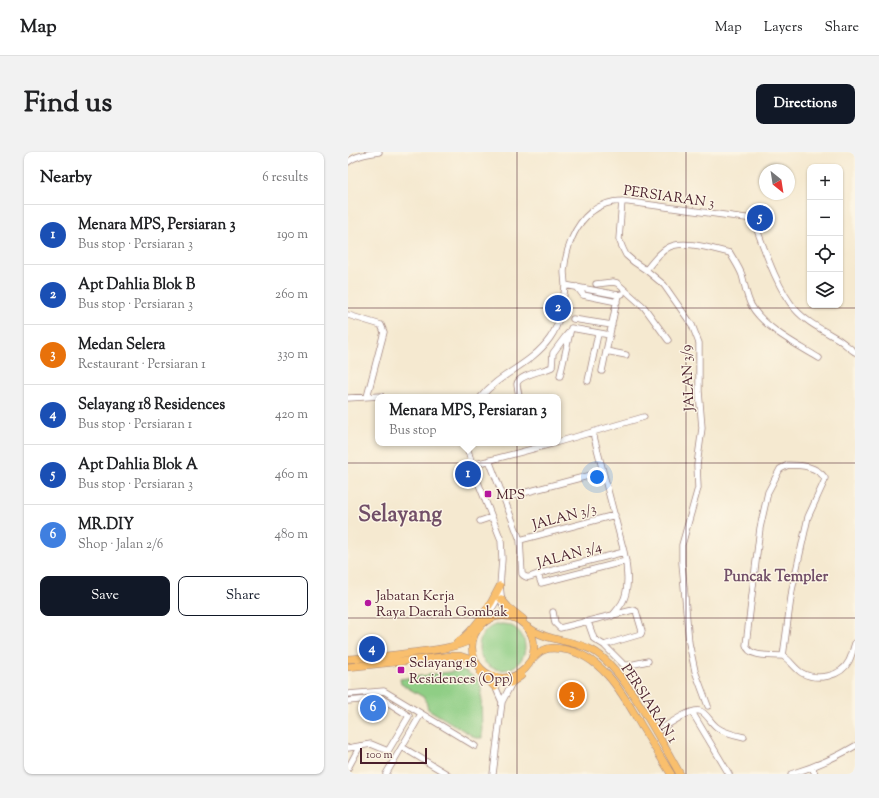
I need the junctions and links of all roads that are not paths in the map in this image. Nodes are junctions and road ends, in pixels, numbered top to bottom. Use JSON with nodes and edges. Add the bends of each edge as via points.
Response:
{"nodes":[{"id":1,"x":379,"y":152,"type":"edge"},
{"id":2,"x":348,"y":162,"type":"edge"},
{"id":3,"x":622,"y":201,"type":"junction"},
{"id":4,"x":646,"y":270,"type":"junction"},
{"id":5,"x":596,"y":284,"type":"dead end"},
{"id":6,"x":565,"y":285,"type":"junction"},
{"id":7,"x":577,"y":287,"type":"junction"},
{"id":8,"x":627,"y":292,"type":"junction"},
{"id":9,"x":618,"y":295,"type":"junction"},
{"id":10,"x":617,"y":302,"type":"junction"},
{"id":11,"x":348,"y":315,"type":"edge"},
{"id":12,"x":573,"y":319,"type":"dead end"},
{"id":13,"x":612,"y":325,"type":"junction"},
{"id":14,"x":570,"y":331,"type":"junction"},
{"id":15,"x":598,"y":334,"type":"junction"},
{"id":16,"x":610,"y":335,"type":"junction"},
{"id":17,"x":668,"y":340,"type":"dead end"},
{"id":18,"x":606,"y":351,"type":"junction"},
{"id":19,"x":855,"y":352,"type":"edge"},
{"id":20,"x":626,"y":355,"type":"dead end"},
{"id":21,"x":819,"y":358,"type":"dead end"},
{"id":22,"x":602,"y":371,"type":"dead end"},
{"id":23,"x":560,"y":376,"type":"dead end"},
{"id":24,"x":588,"y":381,"type":"dead end"},
{"id":25,"x":484,"y":394,"type":"edge"},
{"id":26,"x":518,"y":394,"type":"edge"},
{"id":27,"x":375,"y":396,"type":"edge"},
{"id":28,"x":367,"y":397,"type":"junction"},
{"id":29,"x":348,"y":398,"type":"edge"},
{"id":30,"x":644,"y":417,"type":"dead end"},
{"id":31,"x":593,"y":433,"type":"junction"},
{"id":32,"x":561,"y":441,"type":"edge"},
{"id":33,"x":467,"y":446,"type":"edge"},
{"id":34,"x":543,"y":446,"type":"edge"},
{"id":35,"x":489,"y":460,"type":"junction"},
{"id":36,"x":472,"y":465,"type":"junction"},
{"id":37,"x":603,"y":472,"type":"junction"},
{"id":38,"x":504,"y":498,"type":"junction"},
{"id":39,"x":614,"y":515,"type":"junction"},
{"id":40,"x":492,"y":517,"type":"junction"},
{"id":41,"x":480,"y":521,"type":"dead end"},
{"id":42,"x":520,"y":540,"type":"junction"},
{"id":43,"x":624,"y":552,"type":"junction"},
{"id":44,"x":626,"y":561,"type":"junction"},
{"id":45,"x":538,"y":574,"type":"junction"},
{"id":46,"x":500,"y":592,"type":"junction"},
{"id":47,"x":553,"y":612,"type":"dead end"},
{"id":48,"x":612,"y":616,"type":"junction"},
{"id":49,"x":514,"y":618,"type":"junction"},
{"id":50,"x":484,"y":622,"type":"junction"},
{"id":51,"x":588,"y":622,"type":"junction"},
{"id":52,"x":526,"y":626,"type":"junction"},
{"id":53,"x":549,"y":638,"type":"junction"},
{"id":54,"x":472,"y":639,"type":"junction"},
{"id":55,"x":855,"y":643,"type":"edge"},
{"id":56,"x":604,"y":646,"type":"junction"},
{"id":57,"x":452,"y":647,"type":"junction"},
{"id":58,"x":552,"y":648,"type":"junction"},
{"id":59,"x":460,"y":656,"type":"junction"},
{"id":60,"x":783,"y":656,"type":"junction"},
{"id":61,"x":348,"y":660,"type":"edge"},
{"id":62,"x":648,"y":660,"type":"dead end"},
{"id":63,"x":475,"y":661,"type":"junction"},
{"id":64,"x":528,"y":664,"type":"junction"},
{"id":65,"x":348,"y":667,"type":"edge"},
{"id":66,"x":516,"y":675,"type":"junction"},
{"id":67,"x":490,"y":676,"type":"junction"},
{"id":68,"x":511,"y":683,"type":"junction"},
{"id":69,"x":495,"y":687,"type":"junction"},
{"id":70,"x":348,"y":694,"type":"edge"},
{"id":71,"x":348,"y":701,"type":"edge"},
{"id":72,"x":502,"y":702,"type":"junction"},
{"id":73,"x":708,"y":706,"type":"dead end"},
{"id":74,"x":692,"y":712,"type":"junction"},
{"id":75,"x":419,"y":713,"type":"junction"},
{"id":76,"x":656,"y":732,"type":"junction"},
{"id":77,"x":744,"y":737,"type":"dead end"},
{"id":78,"x":360,"y":746,"type":"junction"},
{"id":79,"x":475,"y":746,"type":"dead end"},
{"id":80,"x":855,"y":746,"type":"edge"},
{"id":81,"x":402,"y":747,"type":"junction"},
{"id":82,"x":348,"y":748,"type":"edge"},
{"id":83,"x":812,"y":767,"type":"junction"},
{"id":84,"x":348,"y":768,"type":"edge"},
{"id":85,"x":436,"y":768,"type":"junction"},
{"id":86,"x":386,"y":774,"type":"edge"},
{"id":87,"x":433,"y":774,"type":"edge"},
{"id":88,"x":447,"y":774,"type":"edge"},
{"id":89,"x":493,"y":774,"type":"edge"},
{"id":90,"x":671,"y":774,"type":"edge"},
{"id":91,"x":680,"y":774,"type":"edge"},
{"id":92,"x":729,"y":774,"type":"edge"},
{"id":93,"x":791,"y":774,"type":"edge"},
{"id":94,"x":815,"y":774,"type":"edge"}],
"edges":[{"from":1,"to":2,"type":"street","via":[[359,156]]},
{"from":3,"to":4,"type":"street","name":"JALAN 3/9","via":[[620,243],[626,255]]},
{"from":3,"to":6,"type":"street","name":"PERSIARAN 3","via":[[614,201],[596,208],[584,218],[573,235],[566,258]]},
{"from":3,"to":19,"type":"street","name":"PERSIARAN 3","via":[[753,219],[773,269],[794,309]]},
{"from":4,"to":21,"type":"street","via":[[666,249],[674,245],[684,244],[730,253],[742,274],[750,304],[758,316]]},
{"from":4,"to":73,"type":"street","name":"JALAN 3/9","via":[[664,285],[676,300],[697,337],[702,428],[697,465],[698,488],[682,545],[682,563],[689,643],[695,671]]},
{"from":5,"to":8,"type":"street","via":[[614,282]]},
{"from":6,"to":7,"type":"street"},
{"from":6,"to":25,"type":"street","name":"PERSIARAN 3","via":[[561,311],[550,337],[529,361]]},
{"from":7,"to":9,"type":"street"},
{"from":7,"to":10,"type":"street","via":[[583,295]]},
{"from":8,"to":9,"type":"street"},
{"from":8,"to":17,"type":"street","via":[[644,307]]},
{"from":9,"to":10,"type":"street"},
{"from":10,"to":13,"type":"street"},
{"from":11,"to":28,"type":"street","via":[[381,325],[384,332]]},
{"from":12,"to":13,"type":"street"},
{"from":13,"to":16,"type":"street"},
{"from":14,"to":15,"type":"street","via":[[571,328]]},
{"from":14,"to":23,"type":"street"},
{"from":14,"to":26,"type":"street","via":[[553,353],[552,368],[523,377],[518,381]]},
{"from":15,"to":16,"type":"street"},
{"from":15,"to":24,"type":"street"},
{"from":16,"to":18,"type":"street"},
{"from":18,"to":20,"type":"street"},
{"from":18,"to":22,"type":"street"},
{"from":27,"to":28,"type":"street"},
{"from":28,"to":29,"type":"street"},
{"from":30,"to":31,"type":"street"},
{"from":31,"to":32,"type":"street"},
{"from":31,"to":37,"type":"street"},
{"from":33,"to":36,"type":"street"},
{"from":34,"to":35,"type":"street"},
{"from":35,"to":36,"type":"street"},
{"from":35,"to":38,"type":"street"},
{"from":36,"to":40,"type":"street"},
{"from":37,"to":38,"type":"street"},
{"from":37,"to":39,"type":"street"},
{"from":38,"to":42,"type":"street"},
{"from":39,"to":42,"type":"street","name":"JALAN 3/3"},
{"from":39,"to":43,"type":"street"},
{"from":40,"to":41,"type":"street"},
{"from":40,"to":46,"type":"street","via":[[502,546]]},
{"from":42,"to":45,"type":"street","name":"JALAN 3/4","via":[[522,574],[527,578]]},
{"from":43,"to":44,"type":"street"},
{"from":43,"to":45,"type":"street","name":"JALAN 3/4"},
{"from":44,"to":45,"type":"street","via":[[541,583]]},
{"from":44,"to":48,"type":"street","via":[[627,583],[622,602]]},
{"from":46,"to":49,"type":"street","via":[[503,607]]},
{"from":46,"to":50,"type":"street"},
{"from":46,"to":53,"type":"main road","via":[[508,607]]},
{"from":46,"to":57,"type":"main road","via":[[463,639]]},
{"from":47,"to":51,"type":"street","via":[[555,623],[560,628]]},
{"from":48,"to":51,"type":"street"},
{"from":48,"to":56,"type":"street","via":[[636,610],[642,633]]},
{"from":49,"to":50,"type":"main road","via":[[498,616]]},
{"from":49,"to":52,"type":"main road"},
{"from":50,"to":54,"type":"main road"},
{"from":51,"to":56,"type":"street","via":[[594,639]]},
{"from":52,"to":53,"type":"main road","name":"PERSIARAN 1","via":[[535,633]]},
{"from":52,"to":64,"type":"main road","via":[[534,649]]},
{"from":53,"to":76,"type":"main road","name":"PERSIARAN 1","via":[[578,644],[592,650],[608,662]]},
{"from":54,"to":57,"type":"main road"},
{"from":54,"to":63,"type":"main road"},
{"from":55,"to":60,"type":"street","via":[[845,667],[824,677],[812,677],[801,672]]},
{"from":56,"to":62,"type":"street","via":[[624,665]]},
{"from":57,"to":61,"type":"main road"},
{"from":58,"to":64,"type":"main road","via":[[543,650]]},
{"from":58,"to":68,"type":"main road"},
{"from":58,"to":90,"type":"main road","name":"PERSIARAN 1","via":[[575,652],[605,673],[632,710]]},
{"from":59,"to":63,"type":"main road"},
{"from":59,"to":65,"type":"main road"},
{"from":59,"to":69,"type":"main road"},
{"from":60,"to":60,"type":"street","via":[[753,654],[746,645],[760,528],[768,492],[780,469],[788,465],[803,465],[825,478],[808,517],[792,590]]},
{"from":63,"to":67,"type":"main road","via":[[478,667]]},
{"from":64,"to":66,"type":"main road"},
{"from":66,"to":67,"type":"main road","via":[[508,678]]},
{"from":66,"to":68,"type":"street"},
{"from":67,"to":69,"type":"street"},
{"from":68,"to":72,"type":"street"},
{"from":69,"to":72,"type":"street"},
{"from":70,"to":75,"type":"street","via":[[384,691]]},
{"from":71,"to":78,"type":"street","via":[[380,698],[409,717],[388,751],[372,744]]},
{"from":72,"to":89,"type":"street"},
{"from":74,"to":76,"type":"street"},
{"from":74,"to":77,"type":"street","via":[[702,711],[717,728]]},
{"from":74,"to":92,"type":"street"},
{"from":75,"to":79,"type":"street"},
{"from":75,"to":81,"type":"street"},
{"from":76,"to":91,"type":"main road","name":"PERSIARAN 1"},
{"from":78,"to":82,"type":"street"},
{"from":78,"to":84,"type":"street"},
{"from":80,"to":83,"type":"street"},
{"from":81,"to":85,"type":"street"},
{"from":81,"to":86,"type":"street"},
{"from":83,"to":93,"type":"street"},
{"from":83,"to":94,"type":"street"},
{"from":85,"to":87,"type":"street"},
{"from":85,"to":88,"type":"street"}]}
